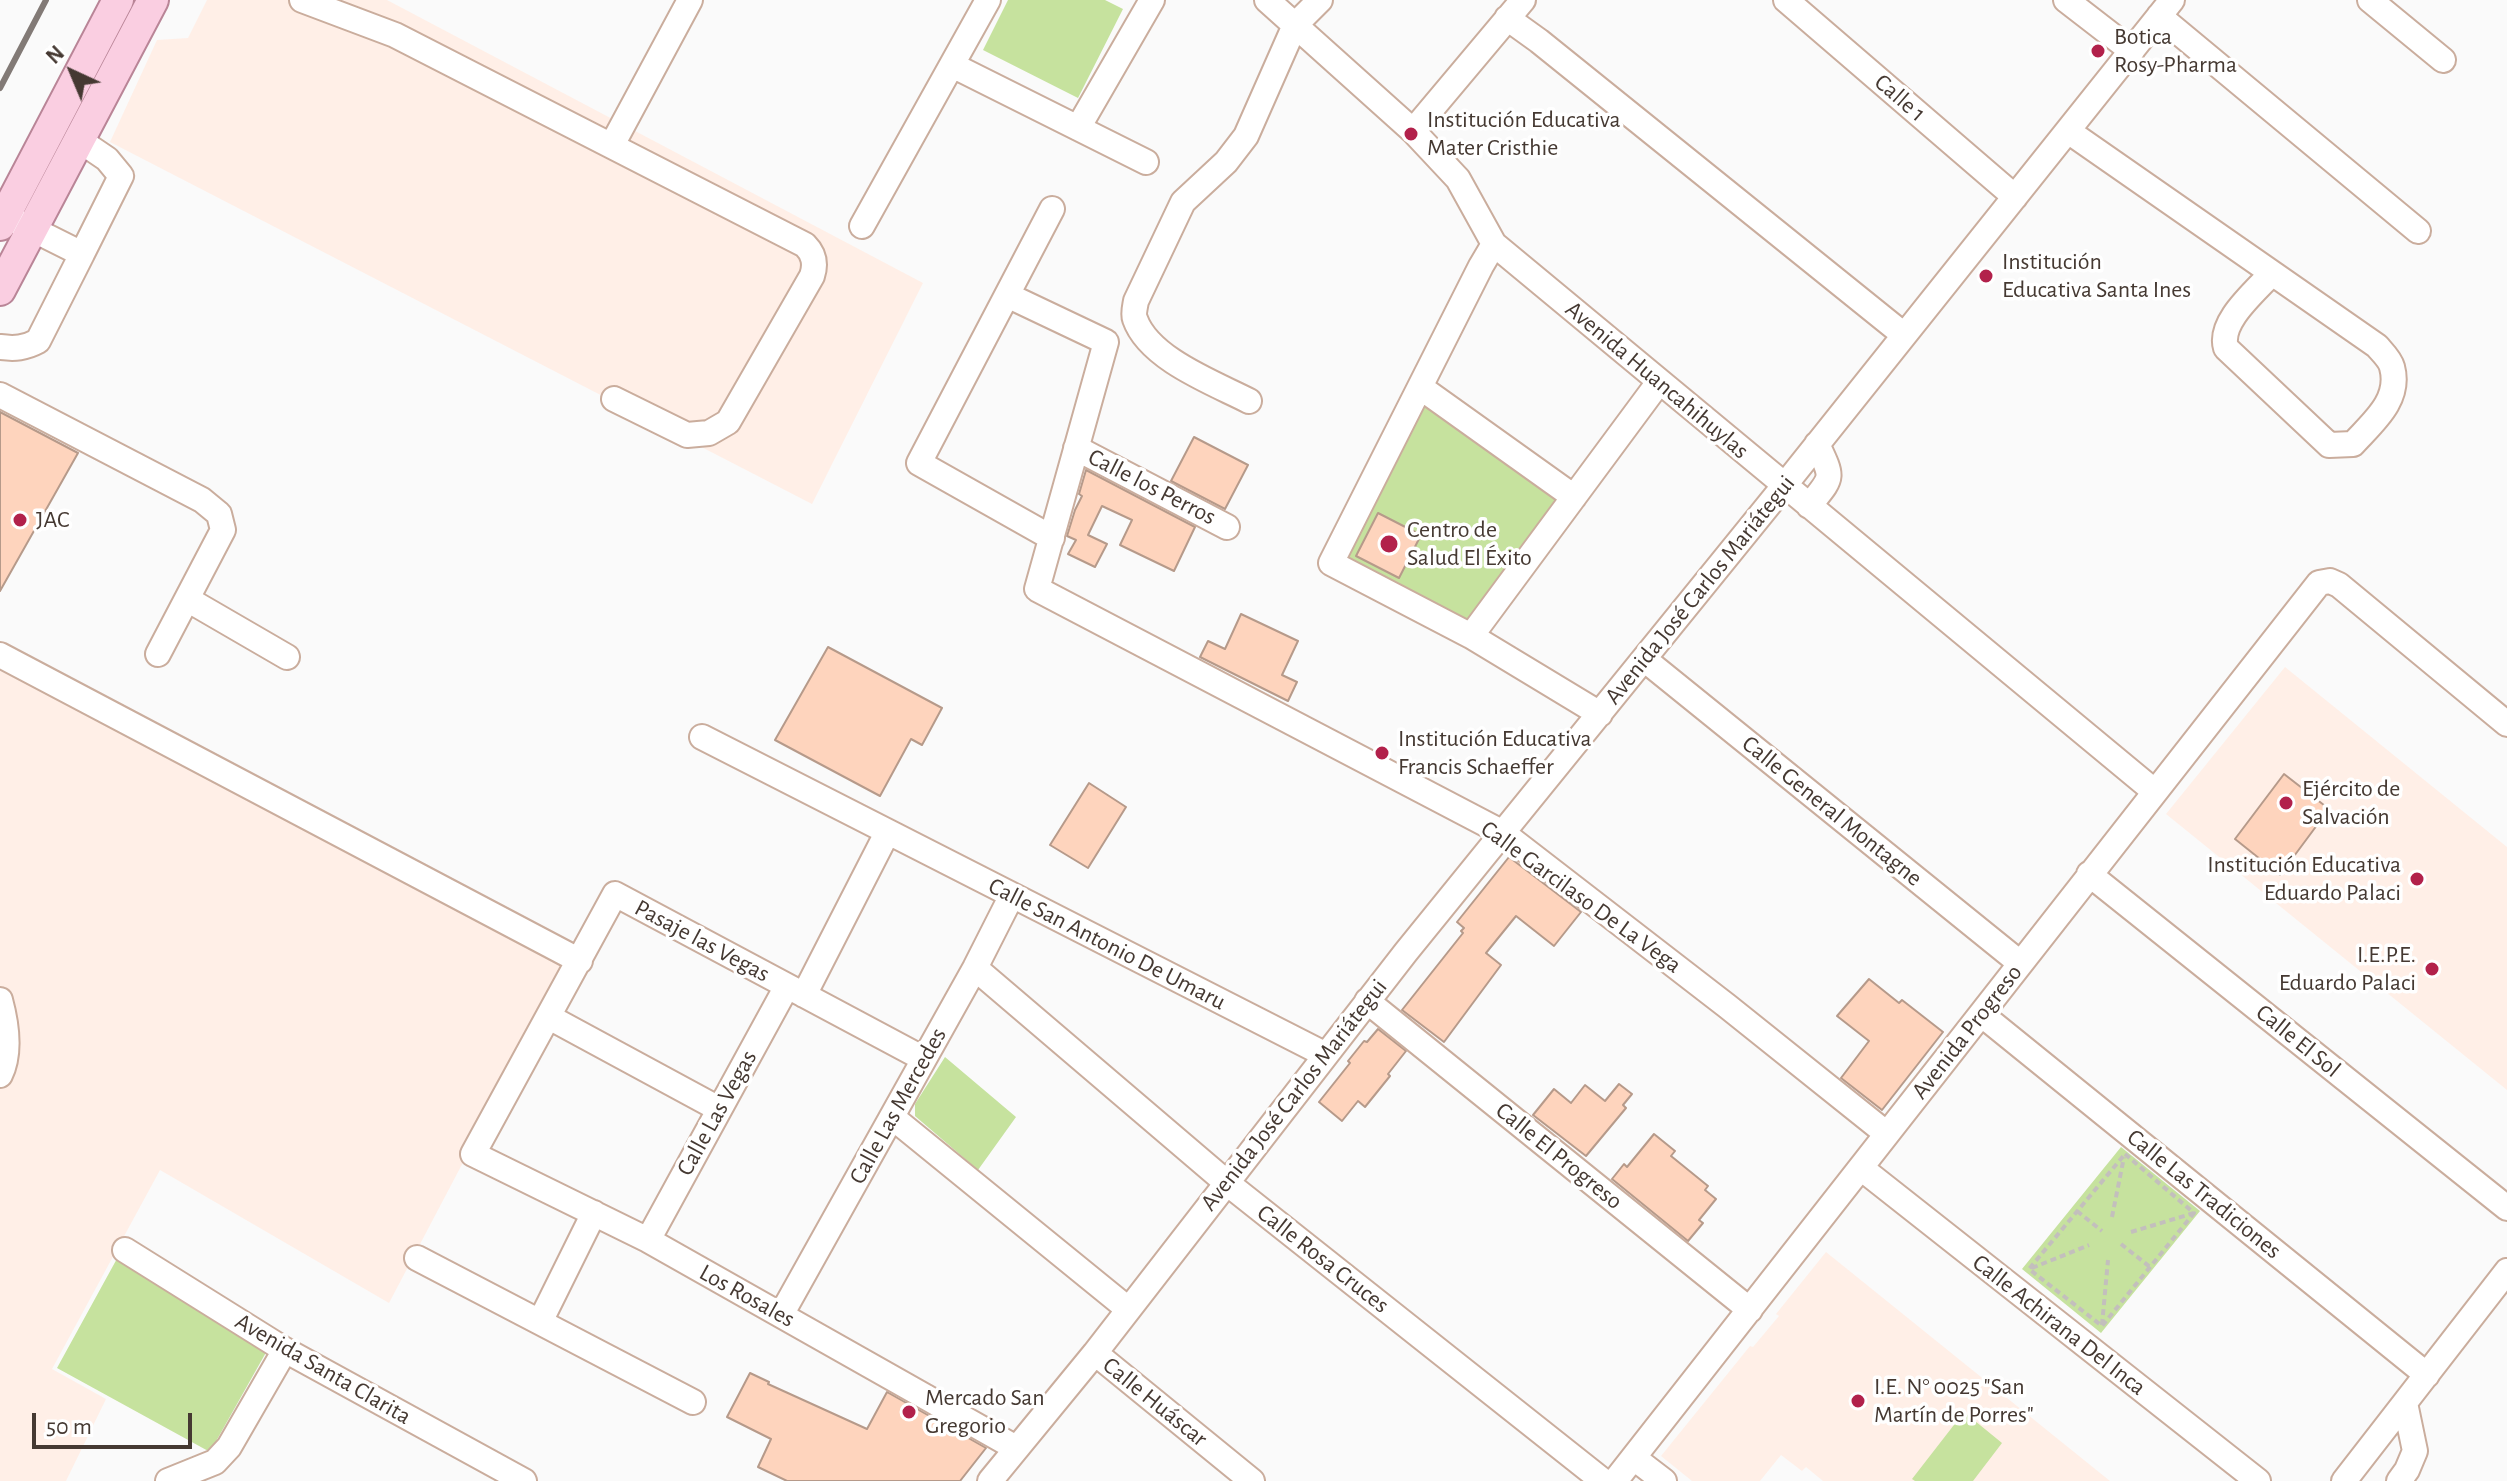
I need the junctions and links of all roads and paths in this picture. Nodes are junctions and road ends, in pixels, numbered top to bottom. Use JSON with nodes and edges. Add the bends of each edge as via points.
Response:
{"nodes":[{"id":1,"x":118,"y":0,"type":"edge"},
{"id":2,"x":153,"y":0,"type":"edge"},
{"id":3,"x":302,"y":0,"type":"edge"},
{"id":4,"x":690,"y":0,"type":"edge"},
{"id":5,"x":988,"y":0,"type":"edge"},
{"id":6,"x":1152,"y":0,"type":"edge"},
{"id":7,"x":1267,"y":0,"type":"edge"},
{"id":8,"x":1320,"y":0,"type":"edge"},
{"id":9,"x":1786,"y":0,"type":"edge"},
{"id":10,"x":2066,"y":0,"type":"edge"},
{"id":11,"x":2370,"y":0,"type":"edge"},
{"id":12,"x":2165,"y":8,"type":"edge"},
{"id":13,"x":1515,"y":9,"type":"edge"},
{"id":14,"x":1295,"y":25,"type":"junction"},
{"id":15,"x":2132,"y":51,"type":"junction"},
{"id":16,"x":2443,"y":60,"type":"dead end"},
{"id":17,"x":952,"y":65,"type":"junction"},
{"id":18,"x":1078,"y":128,"type":"junction"},
{"id":19,"x":1413,"y":131,"type":"junction"},
{"id":20,"x":2068,"y":131,"type":"junction"},
{"id":21,"x":79,"y":140,"type":"junction"},
{"id":22,"x":612,"y":145,"type":"junction"},
{"id":23,"x":1146,"y":162,"type":"dead end"},
{"id":24,"x":2015,"y":197,"type":"junction"},
{"id":25,"x":1052,"y":209,"type":"dead end"},
{"id":26,"x":3,"y":220,"type":"edge"},
{"id":27,"x":862,"y":226,"type":"dead end"},
{"id":28,"x":32,"y":229,"type":"junction"},
{"id":29,"x":2418,"y":231,"type":"dead end"},
{"id":30,"x":1494,"y":244,"type":"junction"},
{"id":31,"x":82,"y":254,"type":"junction"},
{"id":32,"x":2272,"y":273,"type":"junction"},
{"id":33,"x":0,"y":290,"type":"edge"},
{"id":34,"x":1007,"y":295,"type":"junction"},
{"id":35,"x":1904,"y":335,"type":"junction"},
{"id":36,"x":0,"y":347,"type":"edge"},
{"id":37,"x":1659,"y":382,"type":"junction"},
{"id":38,"x":1420,"y":387,"type":"junction"},
{"id":39,"x":0,"y":395,"type":"edge"},
{"id":40,"x":614,"y":399,"type":"dead end"},
{"id":41,"x":1249,"y":401,"type":"dead end"},
{"id":42,"x":1817,"y":444,"type":"junction"},
{"id":43,"x":1076,"y":448,"type":"junction"},
{"id":44,"x":1784,"y":486,"type":"junction"},
{"id":45,"x":1574,"y":497,"type":"junction"},
{"id":46,"x":1809,"y":506,"type":"junction"},
{"id":47,"x":1227,"y":527,"type":"dead end"},
{"id":48,"x":1052,"y":538,"type":"junction"},
{"id":49,"x":187,"y":599,"type":"junction"},
{"id":50,"x":1471,"y":636,"type":"junction"},
{"id":51,"x":158,"y":654,"type":"dead end"},
{"id":52,"x":0,"y":655,"type":"edge"},
{"id":53,"x":287,"y":657,"type":"dead end"},
{"id":54,"x":1644,"y":659,"type":"junction"},
{"id":55,"x":1600,"y":714,"type":"junction"},
{"id":56,"x":2507,"y":724,"type":"edge"},
{"id":57,"x":702,"y":737,"type":"dead end"},
{"id":58,"x":2154,"y":791,"type":"junction"},
{"id":59,"x":887,"y":833,"type":"junction"},
{"id":60,"x":1503,"y":833,"type":"junction"},
{"id":61,"x":2089,"y":874,"type":"junction"},
{"id":62,"x":1012,"y":895,"type":"junction"},
{"id":63,"x":580,"y":961,"type":"junction"},
{"id":64,"x":2020,"y":963,"type":"junction"},
{"id":65,"x":975,"y":968,"type":"junction"},
{"id":66,"x":795,"y":991,"type":"junction"},
{"id":67,"x":0,"y":1000,"type":"edge"},
{"id":68,"x":1367,"y":1001,"type":"junction"},
{"id":69,"x":1981,"y":1014,"type":"junction"},
{"id":70,"x":549,"y":1017,"type":"junction"},
{"id":71,"x":1326,"y":1055,"type":"junction"},
{"id":72,"x":924,"y":1059,"type":"junction"},
{"id":73,"x":0,"y":1075,"type":"edge"},
{"id":74,"x":719,"y":1109,"type":"junction"},
{"id":75,"x":892,"y":1117,"type":"junction"},
{"id":76,"x":1887,"y":1134,"type":"junction"},
{"id":77,"x":2130,"y":1146,"type":"junction"},
{"id":78,"x":473,"y":1154,"type":"joint"},
{"id":79,"x":1861,"y":1168,"type":"junction"},
{"id":80,"x":1227,"y":1183,"type":"junction"},
{"id":81,"x":2200,"y":1204,"type":"junction"},
{"id":82,"x":2507,"y":1208,"type":"edge"},
{"id":83,"x":2077,"y":1211,"type":"junction"},
{"id":84,"x":594,"y":1213,"type":"junction"},
{"id":85,"x":2112,"y":1217,"type":"dead end"},
{"id":86,"x":2102,"y":1231,"type":"dead end"},
{"id":87,"x":2131,"y":1232,"type":"dead end"},
{"id":88,"x":648,"y":1240,"type":"junction"},
{"id":89,"x":2121,"y":1244,"type":"dead end"},
{"id":90,"x":2089,"y":1245,"type":"dead end"},
{"id":91,"x":125,"y":1250,"type":"dead end"},
{"id":92,"x":417,"y":1258,"type":"dead end"},
{"id":93,"x":2108,"y":1260,"type":"dead end"},
{"id":94,"x":2150,"y":1267,"type":"junction"},
{"id":95,"x":2029,"y":1269,"type":"junction"},
{"id":96,"x":2507,"y":1271,"type":"edge"},
{"id":97,"x":2013,"y":1288,"type":"junction"},
{"id":98,"x":1128,"y":1309,"type":"junction"},
{"id":99,"x":1750,"y":1310,"type":"junction"},
{"id":100,"x":781,"y":1315,"type":"junction"},
{"id":101,"x":540,"y":1322,"type":"junction"},
{"id":102,"x":2102,"y":1326,"type":"junction"},
{"id":103,"x":2087,"y":1347,"type":"junction"},
{"id":104,"x":285,"y":1350,"type":"junction"},
{"id":105,"x":1095,"y":1353,"type":"junction"},
{"id":106,"x":2427,"y":1375,"type":"junction"},
{"id":107,"x":693,"y":1402,"type":"dead end"},
{"id":108,"x":2405,"y":1403,"type":"junction"},
{"id":109,"x":1016,"y":1448,"type":"junction"},
{"id":110,"x":1634,"y":1458,"type":"junction"},
{"id":111,"x":168,"y":1481,"type":"edge"},
{"id":112,"x":524,"y":1481,"type":"edge"},
{"id":113,"x":990,"y":1481,"type":"edge"},
{"id":114,"x":1252,"y":1481,"type":"edge"},
{"id":115,"x":1603,"y":1481,"type":"edge"},
{"id":116,"x":1615,"y":1481,"type":"edge"},
{"id":117,"x":1664,"y":1481,"type":"edge"},
{"id":118,"x":2258,"y":1481,"type":"edge"},
{"id":119,"x":2344,"y":1481,"type":"edge"},
{"id":120,"x":2399,"y":1481,"type":"edge"}],
"edges":[{"from":1,"to":26,"type":"main road"},
{"from":2,"to":21,"type":"main road"},
{"from":3,"to":22,"type":"street","via":[[395,35]]},
{"from":4,"to":22,"type":"street"},
{"from":5,"to":17,"type":"street"},
{"from":6,"to":18,"type":"street"},
{"from":7,"to":14,"type":"street","name":"Avenida Huancahihuylas"},
{"from":8,"to":14,"type":"street"},
{"from":9,"to":24,"type":"street","name":"Calle 1"},
{"from":10,"to":15,"type":"street"},
{"from":11,"to":16,"type":"street"},
{"from":12,"to":15,"type":"street","name":"Avenida José Carlos Mariátegui"},
{"from":12,"to":29,"type":"street"},
{"from":13,"to":19,"type":"street"},
{"from":13,"to":35,"type":"street","via":[[1551,50]]},
{"from":14,"to":19,"type":"street","name":"Avenida Huancahihuylas"},
{"from":14,"to":41,"type":"street","via":[[1246,136],[1183,202],[1136,301],[1134,318],[1172,362]]},
{"from":15,"to":20,"type":"street","name":"Avenida José Carlos Mariátegui"},
{"from":17,"to":18,"type":"street"},
{"from":17,"to":27,"type":"street"},
{"from":18,"to":23,"type":"street"},
{"from":19,"to":30,"type":"street","name":"Avenida Huancahihuylas","via":[[1458,179]]},
{"from":20,"to":24,"type":"street","name":"Avenida José Carlos Mariátegui"},
{"from":20,"to":32,"type":"street"},
{"from":21,"to":28,"type":"main road"},
{"from":21,"to":31,"type":"street","via":[[121,176]]},
{"from":22,"to":40,"type":"street","via":[[805,245],[814,269],[728,422],[719,429],[687,435]]},
{"from":24,"to":35,"type":"street","name":"Avenida José Carlos Mariátegui"},
{"from":25,"to":34,"type":"street"},
{"from":26,"to":28,"type":"street"},
{"from":28,"to":31,"type":"street"},
{"from":28,"to":33,"type":"main road"},
{"from":30,"to":37,"type":"street","name":"Avenida Huancahihuylas"},
{"from":30,"to":38,"type":"street"},
{"from":31,"to":36,"type":"street","via":[[38,341],[14,349]]},
{"from":32,"to":32,"type":"street","via":[[2377,346],[2392,364],[2390,403],[2353,444],[2329,445],[2226,348],[2227,325]]},
{"from":34,"to":43,"type":"street","via":[[1106,342]]},
{"from":34,"to":48,"type":"street","via":[[919,463]]},
{"from":35,"to":42,"type":"street","name":"Avenida José Carlos Mariátegui"},
{"from":37,"to":44,"type":"street","name":"Avenida Huancahihuylas"},
{"from":37,"to":45,"type":"street"},
{"from":38,"to":45,"type":"street"},
{"from":38,"to":50,"type":"street","via":[[1331,563]]},
{"from":39,"to":49,"type":"street","via":[[202,500],[219,514],[223,530]]},
{"from":42,"to":44,"type":"street","name":"Avenida José Carlos Mariátegui"},
{"from":42,"to":46,"type":"street","via":[[1830,475]]},
{"from":43,"to":47,"type":"street","name":"Calle los Perros"},
{"from":43,"to":48,"type":"street"},
{"from":44,"to":46,"type":"street","name":"Avenida Huancahihuylas"},
{"from":44,"to":54,"type":"street","name":"Avenida José Carlos Mariátegui"},
{"from":45,"to":50,"type":"street"},
{"from":46,"to":58,"type":"street","name":"Avenida Huancahihuylas"},
{"from":48,"to":60,"type":"street","name":"Calle Garcilaso De La Vega","via":[[1037,589]]},
{"from":49,"to":51,"type":"street"},
{"from":49,"to":53,"type":"street"},
{"from":50,"to":55,"type":"street"},
{"from":52,"to":63,"type":"street"},
{"from":54,"to":55,"type":"street","name":"Avenida José Carlos Mariátegui"},
{"from":54,"to":64,"type":"street","name":"Calle General Montagne"},
{"from":55,"to":60,"type":"street","name":"Avenida José Carlos Mariátegui"},
{"from":56,"to":58,"type":"street","name":"Avenida Progreso","via":[[2339,585],[2319,583]]},
{"from":57,"to":59,"type":"street","name":"Calle San Antonio De Umaru"},
{"from":58,"to":61,"type":"street","name":"Avenida Progreso"},
{"from":59,"to":62,"type":"street","name":"Calle San Antonio De Umaru"},
{"from":59,"to":66,"type":"street","name":"Calle Las Vegas"},
{"from":60,"to":68,"type":"street","name":"Avenida José Carlos Mariátegui"},
{"from":60,"to":76,"type":"street","name":"Calle Garcilaso De La Vega"},
{"from":61,"to":64,"type":"street","name":"Avenida Progreso"},
{"from":61,"to":82,"type":"street","name":"Calle El Sol"},
{"from":62,"to":65,"type":"street","name":"Calle Las Mercedes"},
{"from":62,"to":71,"type":"street","name":"Calle San Antonio De Umaru"},
{"from":63,"to":66,"type":"street","name":"Pasaje las Vegas","via":[[615,894]]},
{"from":63,"to":70,"type":"street","name":"Pasaje las Vegas"},
{"from":64,"to":69,"type":"street","name":"Avenida Progreso"},
{"from":65,"to":72,"type":"street","name":"Calle Las Mercedes"},
{"from":65,"to":80,"type":"street","name":"Calle Rosa Cruces"},
{"from":66,"to":72,"type":"street","name":"Pasaje las Vegas"},
{"from":66,"to":74,"type":"street","name":"Calle Las Vegas"},
{"from":67,"to":73,"type":"street","via":[[6,1035]]},
{"from":68,"to":71,"type":"street","name":"Avenida José Carlos Mariátegui"},
{"from":68,"to":99,"type":"street","name":"Calle El Progreso"},
{"from":69,"to":76,"type":"street","name":"Avenida Progreso"},
{"from":69,"to":77,"type":"street","name":"Calle Las Tradiciones"},
{"from":70,"to":74,"type":"street"},
{"from":70,"to":78,"type":"street","name":"Pasaje las Vegas"},
{"from":71,"to":80,"type":"street","name":"Avenida José Carlos Mariátegui"},
{"from":72,"to":75,"type":"street","name":"Calle Las Mercedes"},
{"from":74,"to":88,"type":"street","name":"Calle Las Vegas"},
{"from":75,"to":98,"type":"street"},
{"from":75,"to":100,"type":"street","name":"Calle Las Mercedes"},
{"from":76,"to":79,"type":"street","name":"Avenida Progreso"},
{"from":77,"to":81,"type":"street","name":"Calle Las Tradiciones"},
{"from":77,"to":81,"type":"path"},
{"from":77,"to":83,"type":"path"},
{"from":77,"to":85,"type":"path"},
{"from":78,"to":84,"type":"street","name":"Los Rosales"},
{"from":79,"to":97,"type":"street","name":"Calle Achirana Del Inca"},
{"from":79,"to":99,"type":"street","name":"Avenida Progreso"},
{"from":80,"to":98,"type":"street","name":"Avenida José Carlos Mariátegui"},
{"from":80,"to":115,"type":"street","name":"Calle Rosa Cruces"},
{"from":81,"to":87,"type":"path"},
{"from":81,"to":94,"type":"path"},
{"from":81,"to":106,"type":"street","name":"Calle Las Tradiciones"},
{"from":83,"to":86,"type":"path"},
{"from":83,"to":95,"type":"path"},
{"from":84,"to":88,"type":"street","name":"Los Rosales"},
{"from":84,"to":101,"type":"street"},
{"from":88,"to":100,"type":"street","name":"Los Rosales"},
{"from":89,"to":94,"type":"path"},
{"from":90,"to":95,"type":"path"},
{"from":91,"to":104,"type":"street","name":"Avenida Santa Clarita"},
{"from":92,"to":101,"type":"street"},
{"from":93,"to":102,"type":"path"},
{"from":94,"to":102,"type":"path"},
{"from":95,"to":97,"type":"path"},
{"from":95,"to":102,"type":"path"},
{"from":96,"to":106,"type":"street"},
{"from":97,"to":103,"type":"street","name":"Calle Achirana Del Inca"},
{"from":98,"to":105,"type":"street","name":"Avenida José Carlos Mariátegui"},
{"from":99,"to":110,"type":"street","name":"Avenida Progreso"},
{"from":100,"to":109,"type":"street","name":"Los Rosales"},
{"from":101,"to":107,"type":"street"},
{"from":102,"to":103,"type":"path"},
{"from":103,"to":118,"type":"street","name":"Calle Achirana Del Inca"},
{"from":104,"to":111,"type":"street","via":[[229,1447],[215,1462]]},
{"from":104,"to":112,"type":"street","name":"Avenida Santa Clarita"},
{"from":105,"to":109,"type":"street","name":"Avenida José Carlos Mariátegui"},
{"from":105,"to":114,"type":"street","name":"Calle Huáscar"},
{"from":106,"to":108,"type":"street"},
{"from":108,"to":119,"type":"street"},
{"from":108,"to":120,"type":"street","via":[[2415,1451]]},
{"from":109,"to":113,"type":"street","name":"Avenida José Carlos Mariátegui"},
{"from":110,"to":116,"type":"street","name":"Avenida Progreso"},
{"from":110,"to":117,"type":"street"}]}
